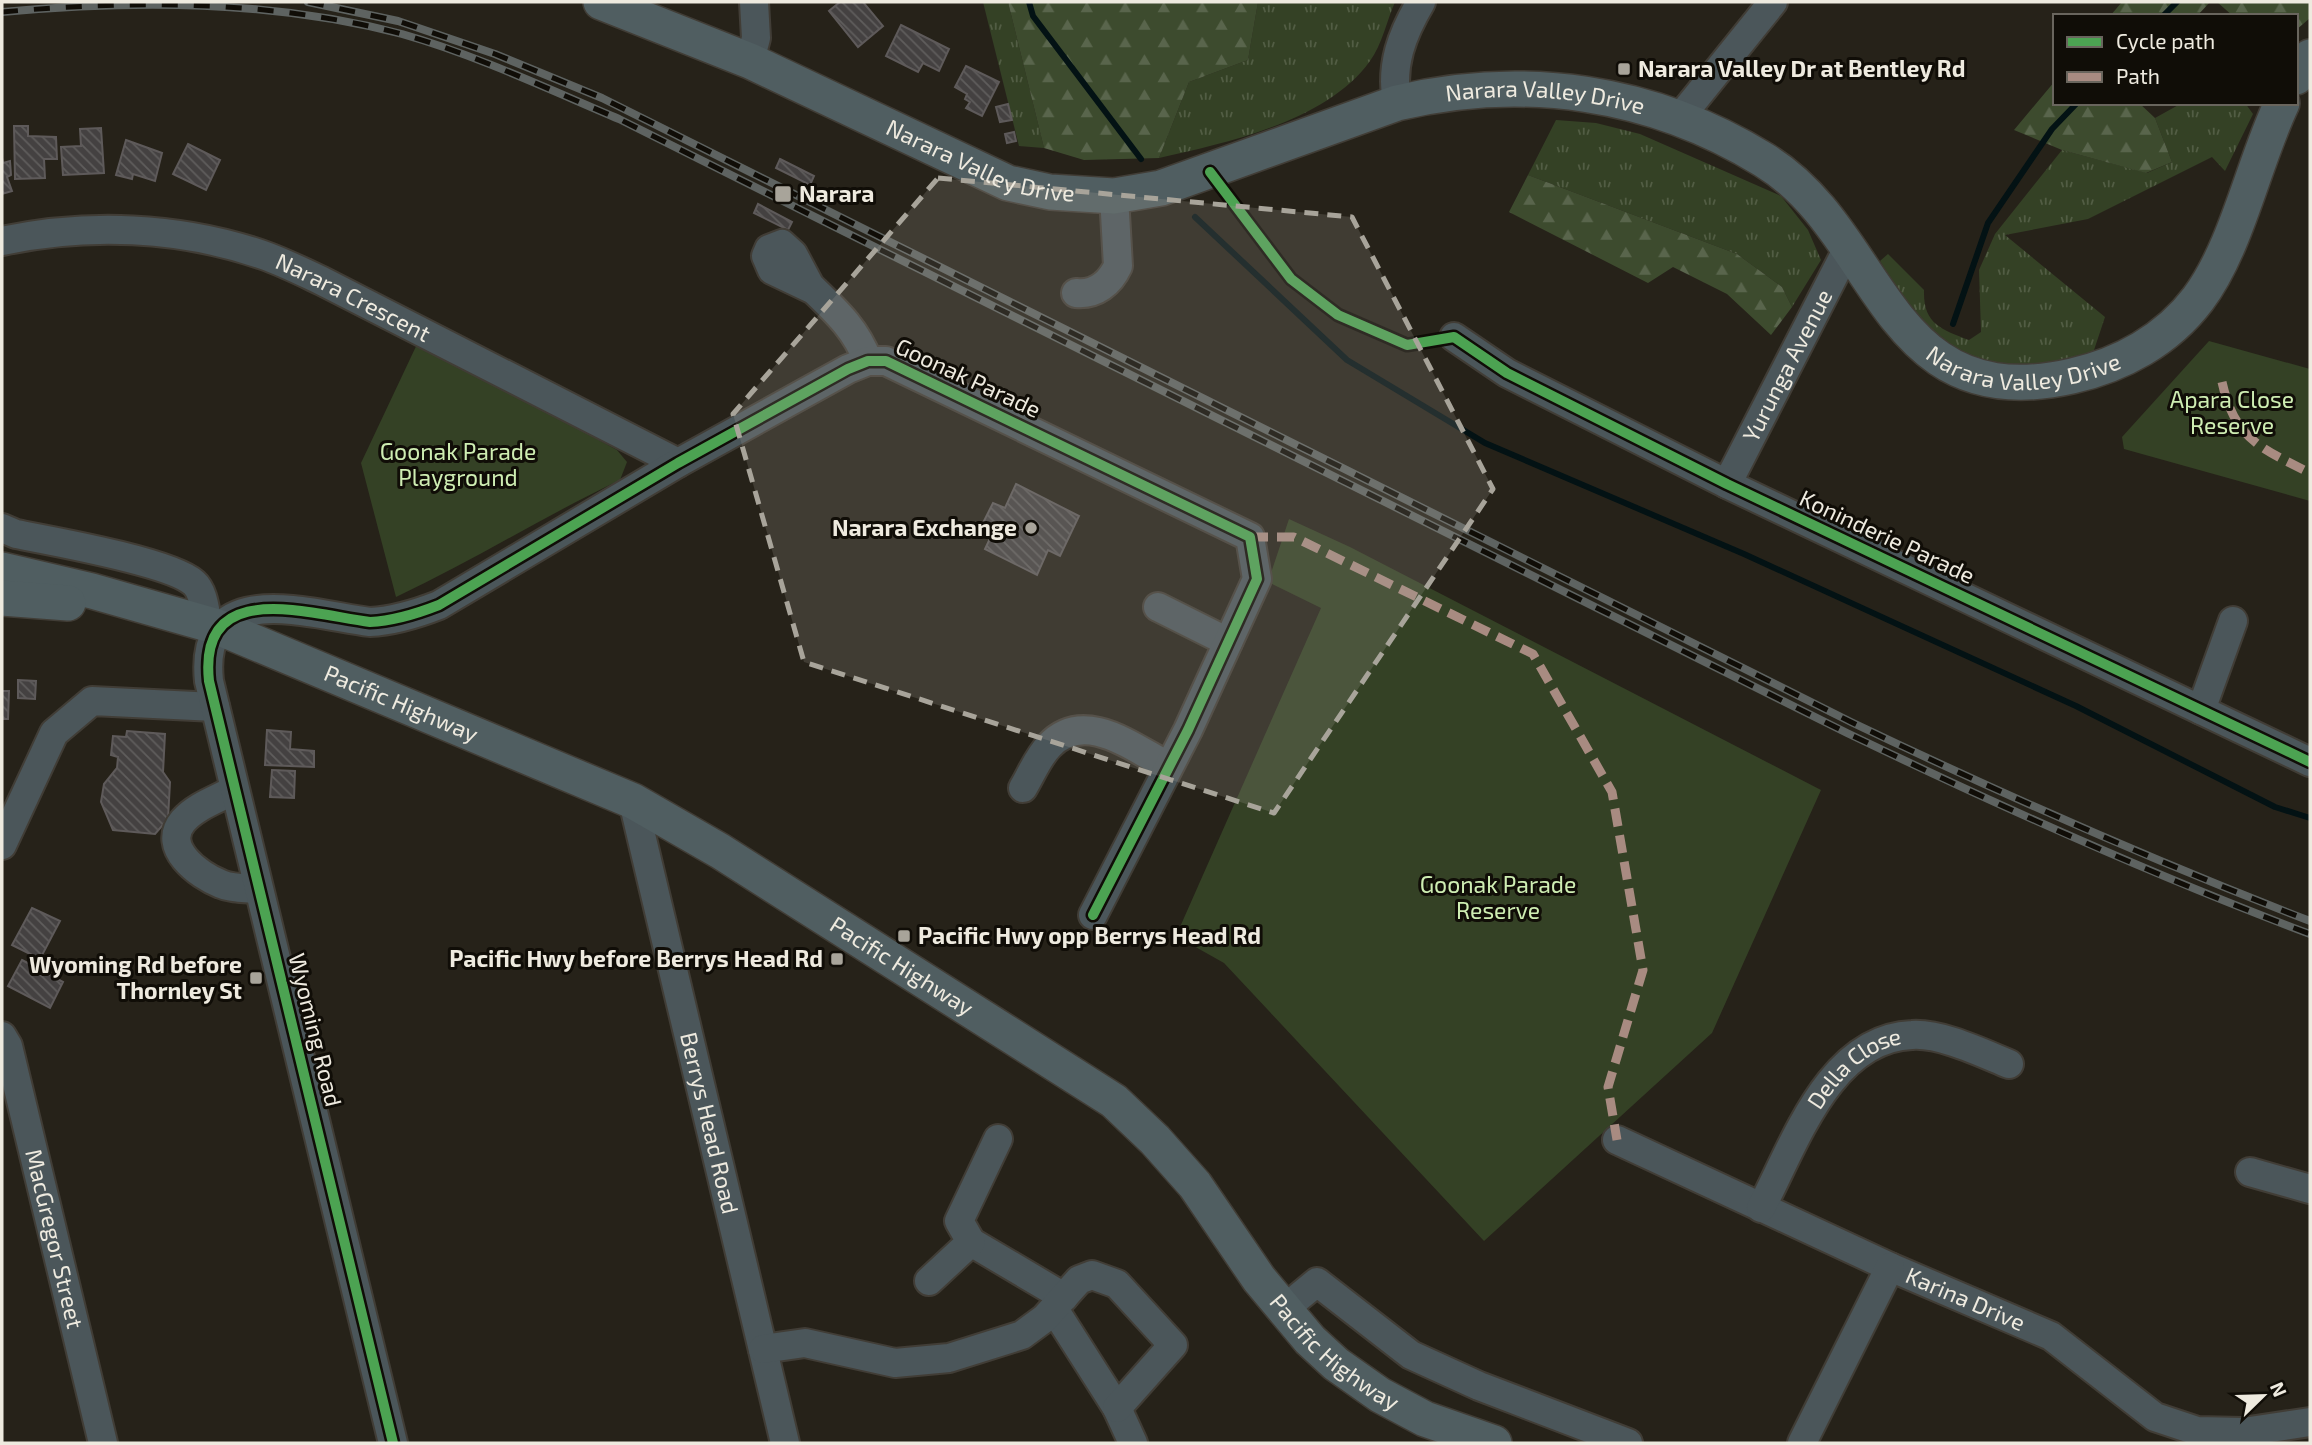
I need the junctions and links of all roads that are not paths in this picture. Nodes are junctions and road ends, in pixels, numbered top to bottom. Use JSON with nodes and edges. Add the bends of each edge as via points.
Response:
{"nodes":[{"id":1,"x":601,"y":2,"type":"edge"},
{"id":2,"x":754,"y":2,"type":"edge"},
{"id":3,"x":1421,"y":2,"type":"edge"},
{"id":4,"x":1773,"y":2,"type":"edge"},
{"id":5,"x":2310,"y":57,"type":"edge"},
{"id":6,"x":750,"y":61,"type":"junction"},
{"id":7,"x":2298,"y":74,"type":"edge"},
{"id":8,"x":1397,"y":103,"type":"junction"},
{"id":9,"x":2281,"y":105,"type":"edge"},
{"id":10,"x":1678,"y":120,"type":"junction"},
{"id":11,"x":1114,"y":196,"type":"junction"},
{"id":12,"x":2,"y":242,"type":"edge"},
{"id":13,"x":1848,"y":248,"type":"junction"},
{"id":14,"x":814,"y":290,"type":"dead end"},
{"id":15,"x":1076,"y":293,"type":"dead end"},
{"id":16,"x":1454,"y":337,"type":"dead end"},
{"id":17,"x":867,"y":361,"type":"junction"},
{"id":18,"x":678,"y":463,"type":"junction"},
{"id":19,"x":1727,"y":484,"type":"junction"},
{"id":20,"x":2,"y":528,"type":"edge"},
{"id":21,"x":2,"y":577,"type":"edge"},
{"id":22,"x":1158,"y":607,"type":"dead end"},
{"id":23,"x":2233,"y":621,"type":"dead end"},
{"id":24,"x":200,"y":622,"type":"junction"},
{"id":25,"x":1228,"y":642,"type":"junction"},
{"id":26,"x":215,"y":707,"type":"junction"},
{"id":27,"x":2201,"y":710,"type":"junction"},
{"id":28,"x":2310,"y":762,"type":"edge"},
{"id":29,"x":1168,"y":766,"type":"junction"},
{"id":30,"x":1023,"y":788,"type":"dead end"},
{"id":31,"x":234,"y":790,"type":"junction"},
{"id":32,"x":633,"y":801,"type":"junction"},
{"id":33,"x":2,"y":845,"type":"edge"},
{"id":34,"x":258,"y":889,"type":"junction"},
{"id":35,"x":1093,"y":915,"type":"dead end"},
{"id":36,"x":2,"y":1035,"type":"edge"},
{"id":37,"x":2009,"y":1064,"type":"dead end"},
{"id":38,"x":998,"y":1139,"type":"dead end"},
{"id":39,"x":1617,"y":1140,"type":"dead end"},
{"id":40,"x":2250,"y":1172,"type":"dead end"},
{"id":41,"x":2310,"y":1189,"type":"edge"},
{"id":42,"x":1761,"y":1208,"type":"junction"},
{"id":43,"x":971,"y":1242,"type":"junction"},
{"id":44,"x":1890,"y":1268,"type":"junction"},
{"id":45,"x":929,"y":1281,"type":"dead end"},
{"id":46,"x":1059,"y":1303,"type":"junction"},
{"id":47,"x":1283,"y":1310,"type":"junction"},
{"id":48,"x":763,"y":1349,"type":"junction"},
{"id":49,"x":1117,"y":1408,"type":"junction"},
{"id":50,"x":2310,"y":1422,"type":"edge"},
{"id":51,"x":103,"y":1443,"type":"edge"},
{"id":52,"x":393,"y":1443,"type":"edge"},
{"id":53,"x":785,"y":1443,"type":"edge"},
{"id":54,"x":1133,"y":1443,"type":"edge"},
{"id":55,"x":1494,"y":1443,"type":"edge"},
{"id":56,"x":1628,"y":1443,"type":"edge"},
{"id":57,"x":1802,"y":1443,"type":"edge"}],
"edges":[{"from":1,"to":6,"type":"main road","name":"Narara Valley Drive"},
{"from":2,"to":6,"type":"street","via":[[756,38]]},
{"from":3,"to":8,"type":"street","via":[[1395,64]]},
{"from":4,"to":10,"type":"street"},
{"from":5,"to":7,"type":"main road"},
{"from":6,"to":11,"type":"main road","name":"Narara Valley Drive","via":[[1008,183],[1050,192]]},
{"from":8,"to":10,"type":"main road","name":"Narara Valley Drive","via":[[1468,90],[1539,87],[1608,99]]},
{"from":8,"to":11,"type":"main road","name":"Narara Valley Drive","via":[[1179,182]]},
{"from":9,"to":13,"type":"main road","name":"Narara Valley Drive","via":[[2216,270],[2199,298],[2157,340],[2082,374],[2007,383],[1953,365],[1898,321]]},
{"from":10,"to":13,"type":"main road","name":"Narara Valley Drive","via":[[1747,151],[1791,178],[1829,219]]},
{"from":11,"to":15,"type":"street","via":[[1118,266],[1100,289]]},
{"from":12,"to":18,"type":"street","name":"Narara Crescent","via":[[44,232],[106,229],[166,233],[263,255]]},
{"from":13,"to":19,"type":"street","name":"Yurunga Avenue"},
{"from":14,"to":17,"type":"street","via":[[853,330]]},
{"from":16,"to":19,"type":"street","name":"Koninderie Parade","via":[[1507,373]]},
{"from":17,"to":18,"type":"street","name":"Goonak Parade"},
{"from":17,"to":25,"type":"street","name":"Goonak Parade","via":[[894,364],[1250,537],[1256,579]]},
{"from":18,"to":24,"type":"street","name":"Goonak Parade","via":[[420,613],[370,622],[257,608]]},
{"from":19,"to":27,"type":"street","name":"Koninderie Parade"},
{"from":20,"to":24,"type":"street","via":[[187,578],[198,588]]},
{"from":21,"to":24,"type":"main road","name":"Pacific Highway"},
{"from":22,"to":25,"type":"street"},
{"from":23,"to":27,"type":"street"},
{"from":24,"to":26,"type":"street","name":"Wyoming Road"},
{"from":24,"to":32,"type":"main road","name":"Pacific Highway"},
{"from":25,"to":29,"type":"street","name":"Goonak Parade"},
{"from":26,"to":31,"type":"street","name":"Wyoming Road"},
{"from":26,"to":33,"type":"street","via":[[92,701],[54,733]]},
{"from":27,"to":28,"type":"street","name":"Koninderie Parade"},
{"from":29,"to":30,"type":"street","via":[[1099,731],[1077,729],[1047,748]]},
{"from":29,"to":35,"type":"street","name":"Goonak Parade"},
{"from":31,"to":34,"type":"street","name":"Wyoming Road"},
{"from":31,"to":34,"type":"street","via":[[197,809],[182,822],[176,837],[181,856],[220,884]]},
{"from":32,"to":47,"type":"main road","name":"Pacific Highway","via":[[720,851],[1114,1101],[1195,1185]]},
{"from":32,"to":48,"type":"street","name":"Berrys Head Road"},
{"from":34,"to":52,"type":"street","name":"Wyoming Road"},
{"from":36,"to":51,"type":"street","name":"MacGregor Street"},
{"from":37,"to":42,"type":"street","name":"Della Close","via":[[1964,1046],[1913,1034],[1860,1051],[1828,1081]]},
{"from":38,"to":43,"type":"street","via":[[959,1221]]},
{"from":39,"to":42,"type":"street","name":"Karina Drive"},
{"from":40,"to":41,"type":"street"},
{"from":42,"to":44,"type":"street","name":"Karina Drive"},
{"from":43,"to":45,"type":"street"},
{"from":43,"to":46,"type":"street"},
{"from":44,"to":50,"type":"street","name":"Karina Drive","via":[[2050,1336],[2155,1417],[2197,1431],[2243,1432]]},
{"from":44,"to":57,"type":"street"},
{"from":46,"to":48,"type":"street","via":[[1035,1327],[1005,1343],[929,1362],[895,1363],[805,1343]]},
{"from":46,"to":49,"type":"street"},
{"from":46,"to":49,"type":"street","via":[[1085,1277],[1109,1279],[1173,1345]]},
{"from":47,"to":55,"type":"main road","name":"Pacific Highway","via":[[1357,1381],[1425,1419]]},
{"from":47,"to":56,"type":"street","via":[[1317,1282],[1411,1355]]},
{"from":48,"to":53,"type":"street","name":"Berrys Head Road"},
{"from":49,"to":54,"type":"street"}]}
